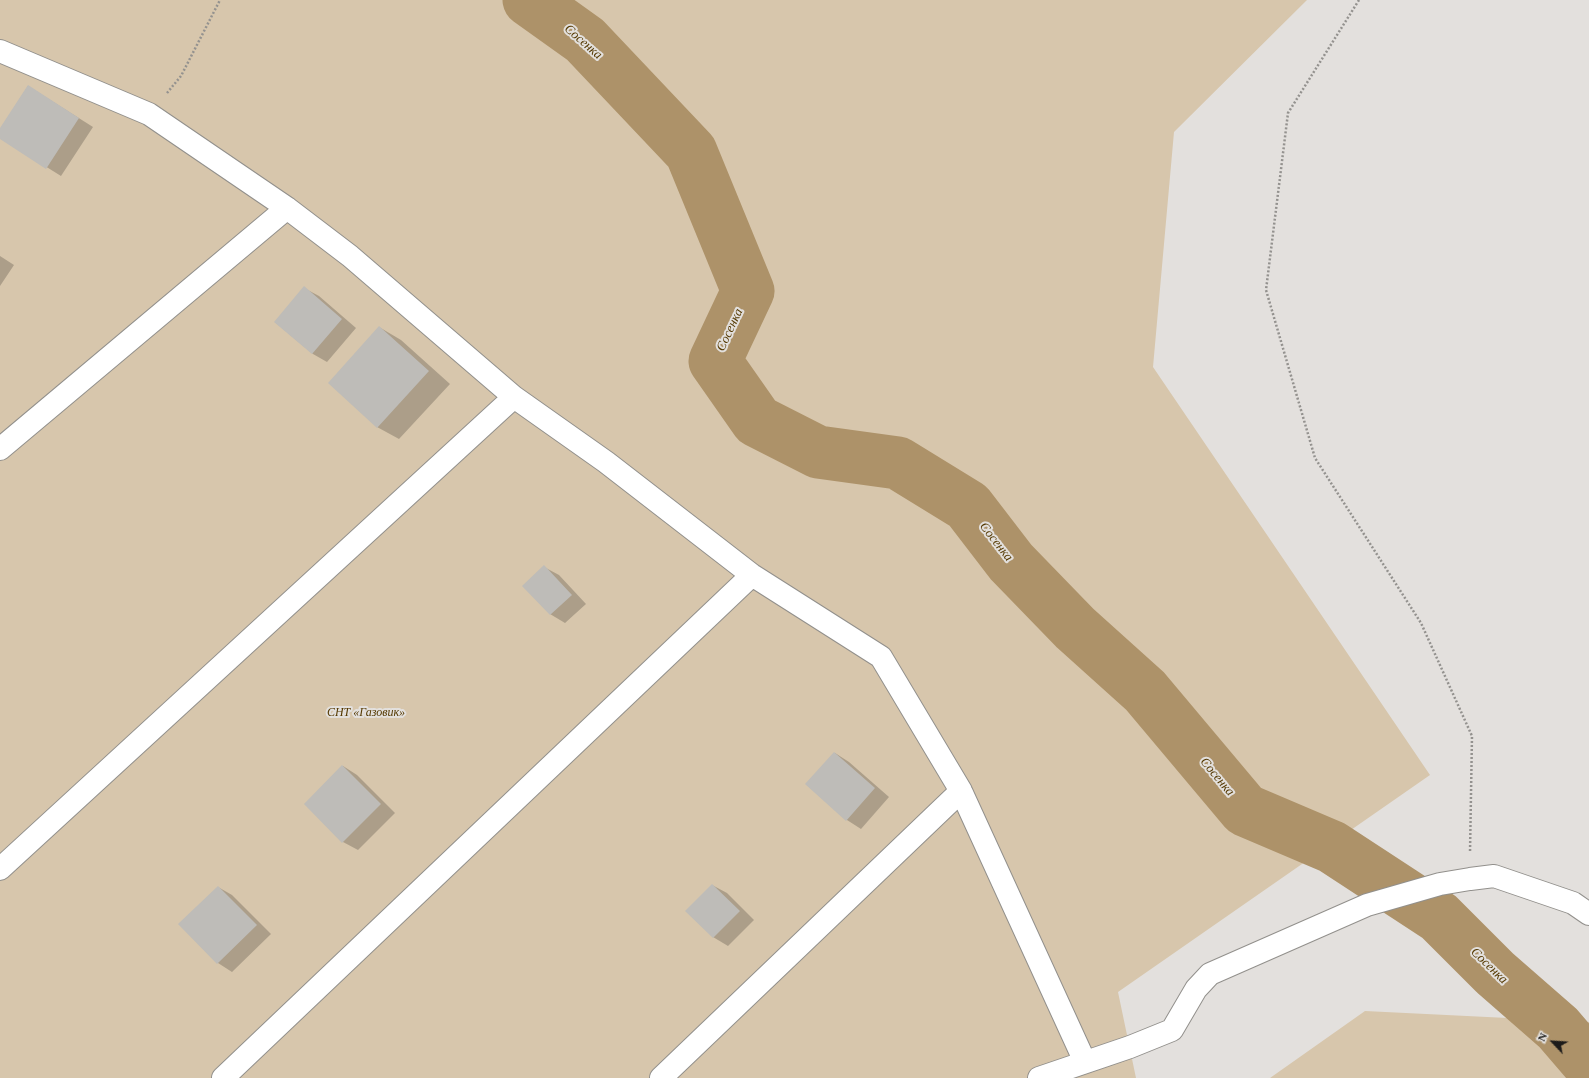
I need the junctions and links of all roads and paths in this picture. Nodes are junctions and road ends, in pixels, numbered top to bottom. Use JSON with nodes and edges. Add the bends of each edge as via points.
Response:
{"nodes":[{"id":1,"x":220,"y":0,"type":"edge"},
{"id":2,"x":1359,"y":0,"type":"edge"},
{"id":3,"x":0,"y":51,"type":"edge"},
{"id":4,"x":149,"y":114,"type":"junction"},
{"id":5,"x":287,"y":208,"type":"junction"},
{"id":6,"x":514,"y":397,"type":"junction"},
{"id":7,"x":0,"y":449,"type":"edge"},
{"id":8,"x":752,"y":575,"type":"junction"},
{"id":9,"x":961,"y":791,"type":"junction"},
{"id":10,"x":0,"y":869,"type":"edge"},
{"id":11,"x":1470,"y":879,"type":"junction"},
{"id":12,"x":1589,"y":914,"type":"edge"},
{"id":13,"x":1085,"y":1062,"type":"junction"},
{"id":14,"x":223,"y":1078,"type":"edge"},
{"id":15,"x":661,"y":1078,"type":"edge"},
{"id":16,"x":1039,"y":1078,"type":"edge"}],
"edges":[{"from":1,"to":4,"type":"path","via":[[181,76]]},
{"from":2,"to":11,"type":"path","via":[[1288,113],[1266,290],[1315,458],[1421,623],[1472,736]]},
{"from":3,"to":4,"type":"lane"},
{"from":4,"to":5,"type":"lane"},
{"from":5,"to":6,"type":"lane","via":[[350,256]]},
{"from":5,"to":7,"type":"lane"},
{"from":6,"to":8,"type":"lane","via":[[606,462]]},
{"from":6,"to":10,"type":"lane"},
{"from":8,"to":9,"type":"lane","via":[[881,657]]},
{"from":8,"to":14,"type":"lane"},
{"from":9,"to":13,"type":"lane"},
{"from":9,"to":15,"type":"lane"},
{"from":11,"to":12,"type":"lane","via":[[1494,876],[1573,903]]},
{"from":11,"to":13,"type":"lane","via":[[1440,884],[1366,905],[1210,974],[1196,990],[1172,1030]]},
{"from":13,"to":16,"type":"lane"}]}
